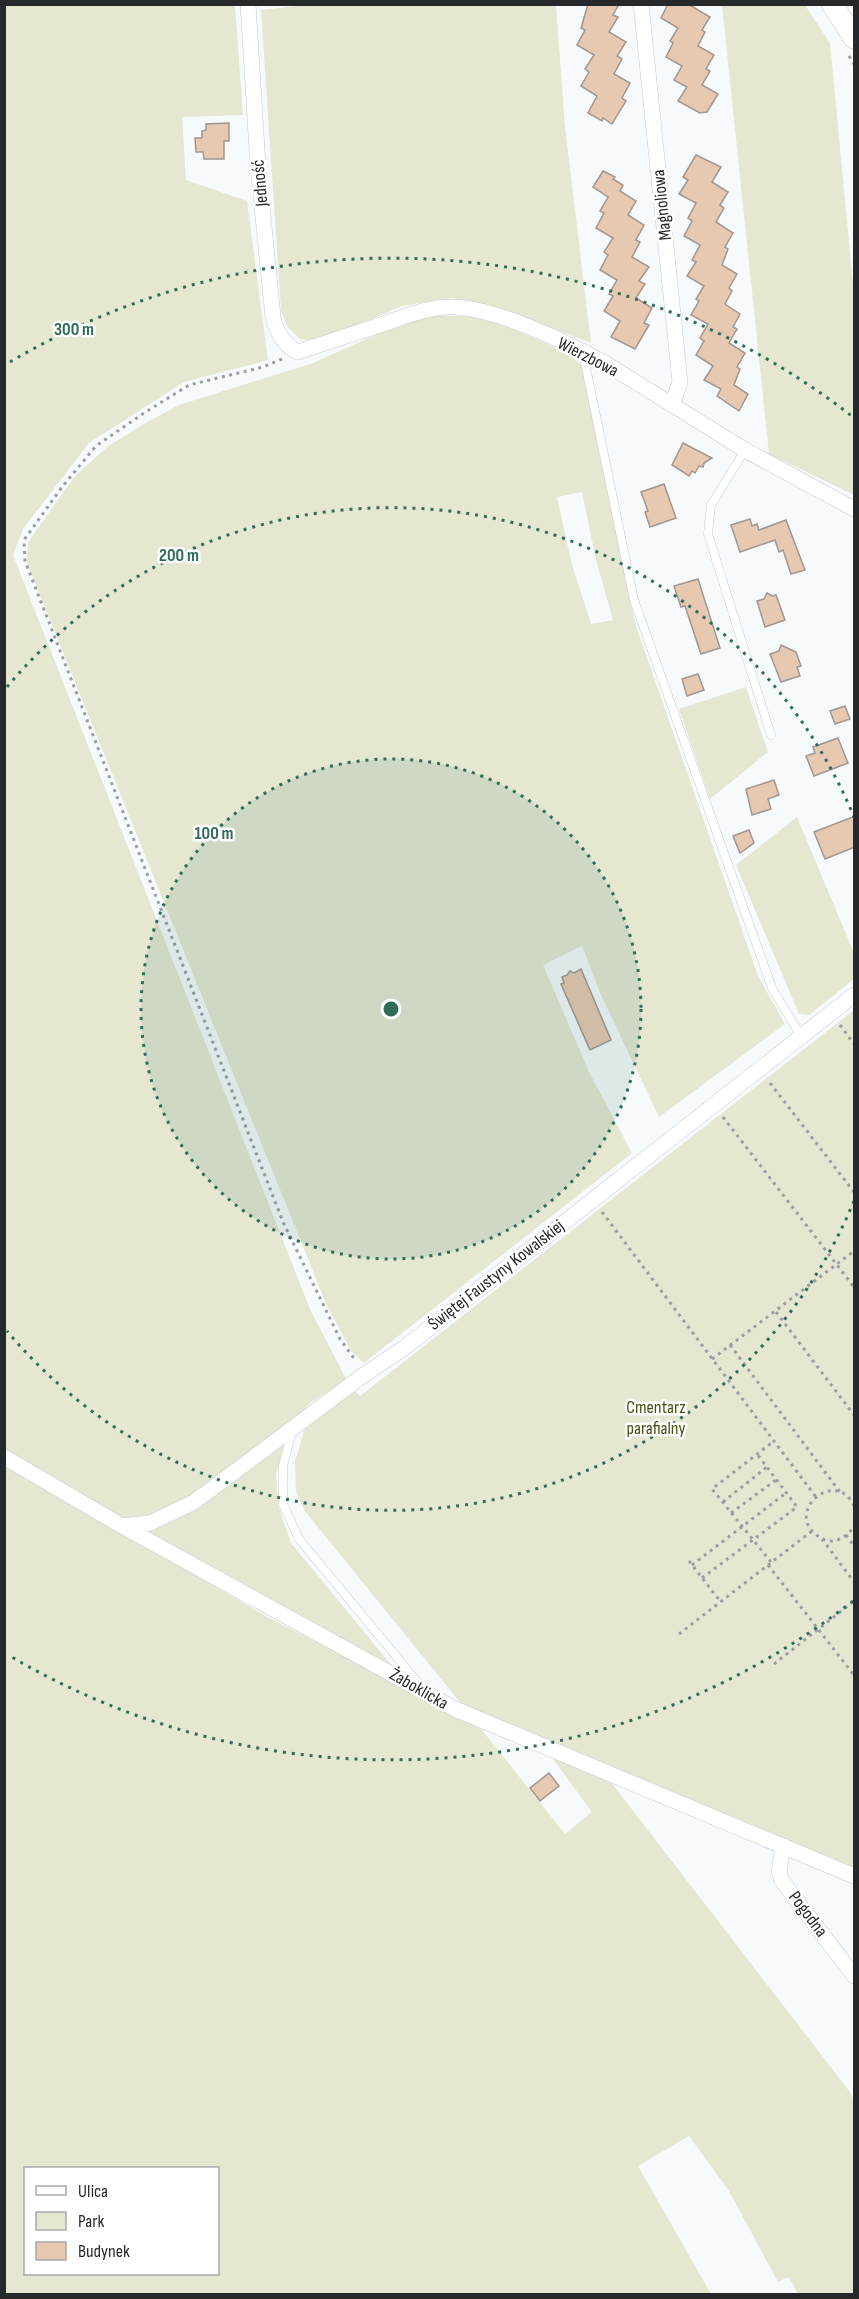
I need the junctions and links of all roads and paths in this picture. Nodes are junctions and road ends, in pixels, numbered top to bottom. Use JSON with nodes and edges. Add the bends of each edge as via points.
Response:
{"nodes":[{"id":1,"x":248,"y":4,"type":"edge"},
{"id":2,"x":641,"y":4,"type":"edge"},
{"id":3,"x":832,"y":4,"type":"edge"},
{"id":4,"x":855,"y":38,"type":"edge"},
{"id":5,"x":583,"y":351,"type":"junction"},
{"id":6,"x":298,"y":352,"type":"junction"},
{"id":7,"x":672,"y":405,"type":"junction"},
{"id":8,"x":745,"y":450,"type":"junction"},
{"id":9,"x":855,"y":509,"type":"edge"},
{"id":10,"x":771,"y":735,"type":"dead end"},
{"id":11,"x":855,"y":995,"type":"edge"},
{"id":12,"x":831,"y":1014,"type":"junction"},
{"id":13,"x":802,"y":1038,"type":"junction"},
{"id":14,"x":855,"y":1044,"type":"edge"},
{"id":15,"x":770,"y":1083,"type":"dead end"},
{"id":16,"x":714,"y":1106,"type":"junction"},
{"id":17,"x":855,"y":1192,"type":"edge"},
{"id":18,"x":592,"y":1199,"type":"junction"},
{"id":19,"x":855,"y":1251,"type":"edge"},
{"id":20,"x":837,"y":1265,"type":"junction"},
{"id":21,"x":855,"y":1287,"type":"edge"},
{"id":22,"x":775,"y":1312,"type":"junction"},
{"id":23,"x":730,"y":1345,"type":"junction"},
{"id":24,"x":712,"y":1359,"type":"junction"},
{"id":25,"x":365,"y":1374,"type":"junction"},
{"id":26,"x":855,"y":1416,"type":"edge"},
{"id":27,"x":293,"y":1428,"type":"junction"},
{"id":28,"x":774,"y":1441,"type":"junction"},
{"id":29,"x":757,"y":1454,"type":"junction"},
{"id":30,"x":4,"y":1457,"type":"edge"},
{"id":31,"x":767,"y":1467,"type":"junction"},
{"id":32,"x":776,"y":1480,"type":"junction"},
{"id":33,"x":840,"y":1492,"type":"junction"},
{"id":34,"x":786,"y":1493,"type":"junction"},
{"id":35,"x":816,"y":1497,"type":"junction"},
{"id":36,"x":853,"y":1499,"type":"edge"},
{"id":37,"x":723,"y":1502,"type":"junction"},
{"id":38,"x":855,"y":1506,"type":"edge"},
{"id":39,"x":731,"y":1513,"type":"junction"},
{"id":40,"x":122,"y":1526,"type":"junction"},
{"id":41,"x":742,"y":1526,"type":"junction"},
{"id":42,"x":855,"y":1526,"type":"edge"},
{"id":43,"x":812,"y":1531,"type":"junction"},
{"id":44,"x":846,"y":1535,"type":"junction"},
{"id":45,"x":820,"y":1538,"type":"junction"},
{"id":46,"x":753,"y":1540,"type":"junction"},
{"id":47,"x":855,"y":1546,"type":"edge"},
{"id":48,"x":689,"y":1561,"type":"dead end"},
{"id":49,"x":769,"y":1564,"type":"junction"},
{"id":50,"x":692,"y":1565,"type":"junction"},
{"id":51,"x":702,"y":1578,"type":"junction"},
{"id":52,"x":855,"y":1582,"type":"edge"},
{"id":53,"x":720,"y":1601,"type":"junction"},
{"id":54,"x":855,"y":1601,"type":"edge"},
{"id":55,"x":819,"y":1629,"type":"junction"},
{"id":56,"x":679,"y":1634,"type":"dead end"},
{"id":57,"x":774,"y":1664,"type":"dead end"},
{"id":58,"x":855,"y":1675,"type":"edge"},
{"id":59,"x":425,"y":1691,"type":"junction"},
{"id":60,"x":783,"y":1846,"type":"junction"},
{"id":61,"x":855,"y":1876,"type":"edge"},
{"id":62,"x":855,"y":1976,"type":"edge"}],
"edges":[{"from":1,"to":6,"type":"street","name":"Jedność","via":[[273,317],[279,334]]},
{"from":2,"to":7,"type":"street","name":"Magnoliowa","via":[[680,382]]},
{"from":3,"to":4,"type":"main road"},
{"from":5,"to":6,"type":"street","name":"Wierzbowa","via":[[498,315],[446,307]]},
{"from":5,"to":7,"type":"street","name":"Wierzbowa"},
{"from":5,"to":13,"type":"lane","via":[[637,609],[772,988]]},
{"from":6,"to":25,"type":"path","via":[[263,367],[189,385],[96,446],[24,540],[25,561],[283,1222],[340,1339]]},
{"from":7,"to":8,"type":"street","name":"Wierzbowa"},
{"from":8,"to":9,"type":"street","name":"Wierzbowa"},
{"from":8,"to":10,"type":"lane","via":[[711,505],[708,534]]},
{"from":11,"to":12,"type":"street","name":"Świętej Faustyny Kowalskiej"},
{"from":12,"to":13,"type":"street","name":"Świętej Faustyny Kowalskiej"},
{"from":12,"to":14,"type":"path"},
{"from":13,"to":16,"type":"street","name":"Świętej Faustyny Kowalskiej"},
{"from":15,"to":17,"type":"path"},
{"from":16,"to":18,"type":"street","name":"Świętej Faustyny Kowalskiej"},
{"from":16,"to":20,"type":"path"},
{"from":18,"to":24,"type":"path"},
{"from":18,"to":25,"type":"street","name":"Świętej Faustyny Kowalskiej","via":[[404,1348]]},
{"from":19,"to":20,"type":"path"},
{"from":20,"to":21,"type":"path"},
{"from":20,"to":22,"type":"path"},
{"from":22,"to":23,"type":"path"},
{"from":22,"to":26,"type":"path"},
{"from":23,"to":24,"type":"path"},
{"from":23,"to":33,"type":"path"},
{"from":24,"to":28,"type":"path"},
{"from":25,"to":27,"type":"street","name":"Świętej Faustyny Kowalskiej"},
{"from":27,"to":40,"type":"street","name":"Świętej Faustyny Kowalskiej","via":[[194,1502],[150,1523]]},
{"from":27,"to":59,"type":"lane","via":[[283,1466],[283,1504],[299,1539]]},
{"from":28,"to":29,"type":"path"},
{"from":28,"to":35,"type":"path"},
{"from":29,"to":31,"type":"path"},
{"from":29,"to":37,"type":"path","via":[[712,1489]]},
{"from":30,"to":40,"type":"street","name":"Żaboklicka"},
{"from":31,"to":32,"type":"path"},
{"from":31,"to":37,"type":"path"},
{"from":32,"to":34,"type":"path"},
{"from":32,"to":39,"type":"path"},
{"from":33,"to":35,"type":"path","via":[[821,1492]]},
{"from":33,"to":36,"type":"path"},
{"from":34,"to":41,"type":"path"},
{"from":34,"to":46,"type":"path","via":[[797,1507]]},
{"from":35,"to":43,"type":"path","via":[[807,1509]]},
{"from":36,"to":38,"type":"path"},
{"from":37,"to":39,"type":"path"},
{"from":39,"to":41,"type":"path"},
{"from":40,"to":59,"type":"street","name":"Żaboklicka"},
{"from":41,"to":46,"type":"path"},
{"from":41,"to":50,"type":"path"},
{"from":42,"to":44,"type":"path"},
{"from":43,"to":45,"type":"path"},
{"from":43,"to":49,"type":"path"},
{"from":44,"to":45,"type":"path","via":[[831,1541]]},
{"from":44,"to":47,"type":"path"},
{"from":45,"to":52,"type":"path"},
{"from":46,"to":49,"type":"path"},
{"from":46,"to":51,"type":"path"},
{"from":48,"to":50,"type":"path"},
{"from":49,"to":53,"type":"path"},
{"from":49,"to":55,"type":"path"},
{"from":50,"to":51,"type":"path"},
{"from":51,"to":53,"type":"path"},
{"from":53,"to":56,"type":"path"},
{"from":54,"to":55,"type":"path"},
{"from":55,"to":57,"type":"path"},
{"from":55,"to":58,"type":"path"},
{"from":59,"to":60,"type":"street","name":"Żaboklicka","via":[[455,1709]]},
{"from":60,"to":61,"type":"street","name":"Żaboklicka"},
{"from":60,"to":62,"type":"street","name":"Pogodna","via":[[779,1872],[782,1881]]}]}
